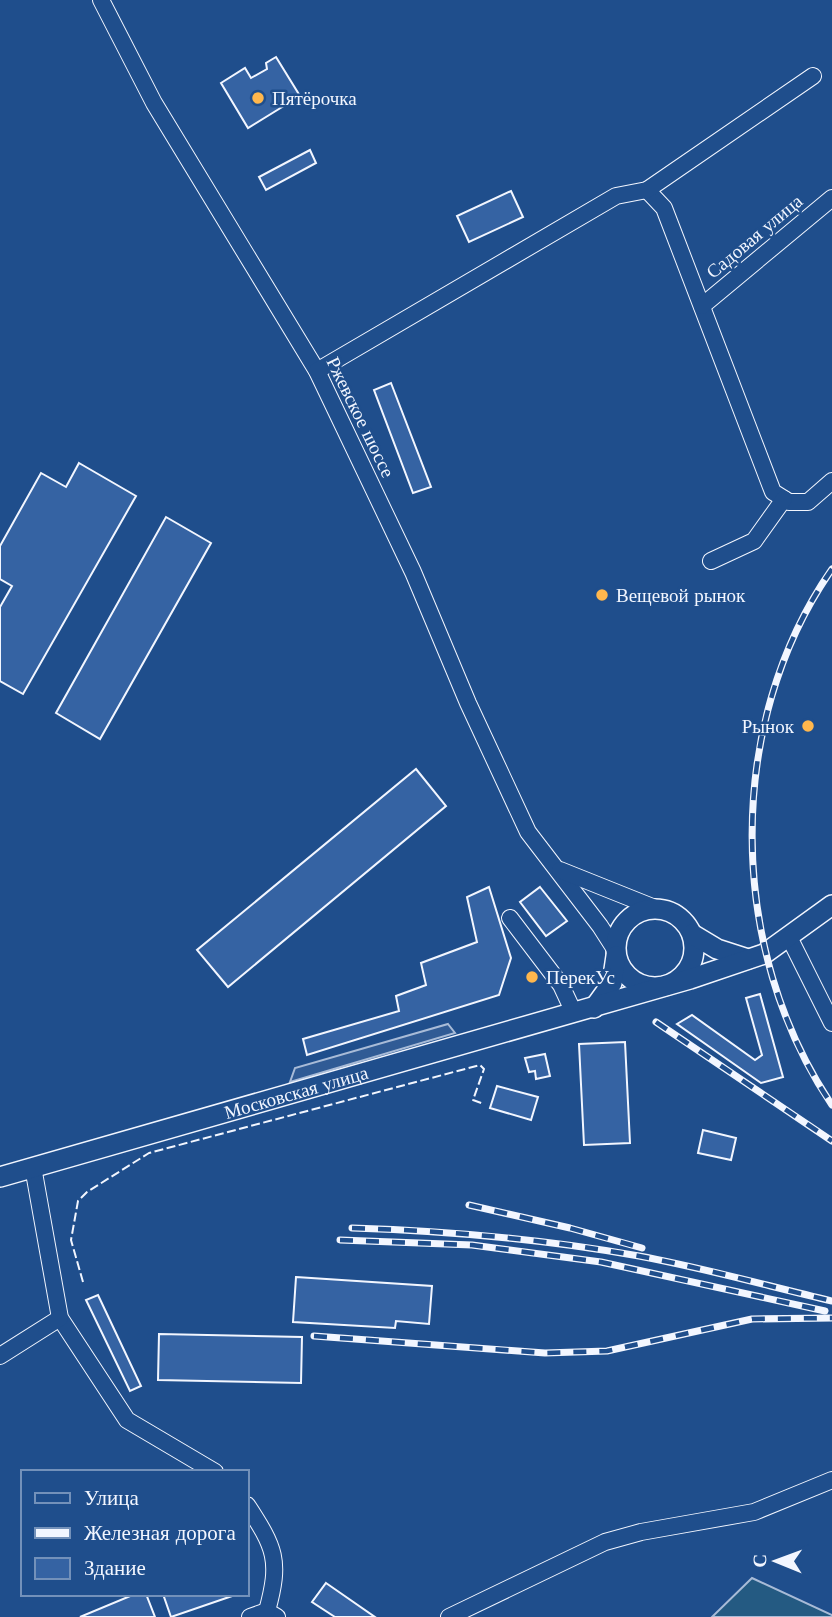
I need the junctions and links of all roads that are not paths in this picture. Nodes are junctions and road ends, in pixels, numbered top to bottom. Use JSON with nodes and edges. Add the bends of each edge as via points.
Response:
{"nodes":[{"id":1,"x":100,"y":0,"type":"edge"},
{"id":2,"x":813,"y":76,"type":"dead end"},
{"id":3,"x":647,"y":190,"type":"junction"},
{"id":4,"x":832,"y":198,"type":"edge"},
{"id":5,"x":702,"y":306,"type":"junction"},
{"id":6,"x":317,"y":371,"type":"junction"},
{"id":7,"x":832,"y":481,"type":"edge"},
{"id":8,"x":778,"y":495,"type":"junction"},
{"id":9,"x":711,"y":561,"type":"dead end"},
{"id":10,"x":554,"y":867,"type":"junction"},
{"id":11,"x":832,"y":905,"type":"edge"},
{"id":12,"x":655,"y":908,"type":"junction"},
{"id":13,"x":510,"y":918,"type":"dead end"},
{"id":14,"x":692,"y":934,"type":"junction"},
{"id":15,"x":789,"y":937,"type":"junction"},
{"id":16,"x":616,"y":953,"type":"junction"},
{"id":17,"x":748,"y":959,"type":"junction"},
{"id":18,"x":668,"y":985,"type":"junction"},
{"id":19,"x":594,"y":1008,"type":"junction"},
{"id":20,"x":574,"y":1013,"type":"junction"},
{"id":21,"x":832,"y":1023,"type":"edge"},
{"id":22,"x":33,"y":1167,"type":"junction"},
{"id":23,"x":0,"y":1177,"type":"edge"},
{"id":24,"x":60,"y":1318,"type":"junction"},
{"id":25,"x":0,"y":1356,"type":"edge"},
{"id":26,"x":212,"y":1470,"type":"edge"},
{"id":27,"x":832,"y":1480,"type":"edge"},
{"id":28,"x":248,"y":1506,"type":"edge"},
{"id":29,"x":272,"y":1614,"type":"edge"},
{"id":30,"x":250,"y":1617,"type":"edge"},
{"id":31,"x":449,"y":1617,"type":"edge"}],
"edges":[{"from":1,"to":6,"type":"street","name":"Ржевское шоссе","via":[[154,103]]},
{"from":2,"to":3,"type":"street"},
{"from":3,"to":5,"type":"street","via":[[664,208]]},
{"from":3,"to":6,"type":"street","via":[[616,196]]},
{"from":4,"to":5,"type":"street","name":"Садовая улица"},
{"from":5,"to":8,"type":"street"},
{"from":6,"to":10,"type":"street","name":"Ржевское шоссе","via":[[414,572],[528,832]]},
{"from":7,"to":8,"type":"street","via":[[808,502]]},
{"from":8,"to":9,"type":"street","via":[[754,541]]},
{"from":10,"to":12,"type":"street"},
{"from":10,"to":16,"type":"street","name":"Ржевское шоссе"},
{"from":11,"to":15,"type":"main road","name":"Московская улица"},
{"from":12,"to":14,"type":"main road","via":[[678,915]]},
{"from":12,"to":16,"type":"main road","via":[[626,921]]},
{"from":13,"to":20,"type":"street","via":[[561,985]]},
{"from":14,"to":17,"type":"main road","via":[[717,949]]},
{"from":14,"to":18,"type":"main road","via":[[691,965]]},
{"from":15,"to":17,"type":"main road","name":"Московская улица"},
{"from":15,"to":21,"type":"street"},
{"from":16,"to":18,"type":"main road","via":[[631,979],[649,986]]},
{"from":16,"to":19,"type":"main road","via":[[612,983]]},
{"from":17,"to":18,"type":"main road","name":"Московская улица"},
{"from":18,"to":19,"type":"main road","name":"Московская улица"},
{"from":19,"to":20,"type":"main road","name":"Московская улица"},
{"from":20,"to":22,"type":"main road","name":"Московская улица"},
{"from":22,"to":23,"type":"main road","name":"Московская улица"},
{"from":22,"to":24,"type":"street"},
{"from":24,"to":25,"type":"street"},
{"from":24,"to":26,"type":"street","via":[[127,1420]]},
{"from":27,"to":31,"type":"street","via":[[754,1512],[604,1542]]},
{"from":28,"to":29,"type":"street","via":[[269,1539],[276,1577]]},
{"from":29,"to":30,"type":"street"}]}
